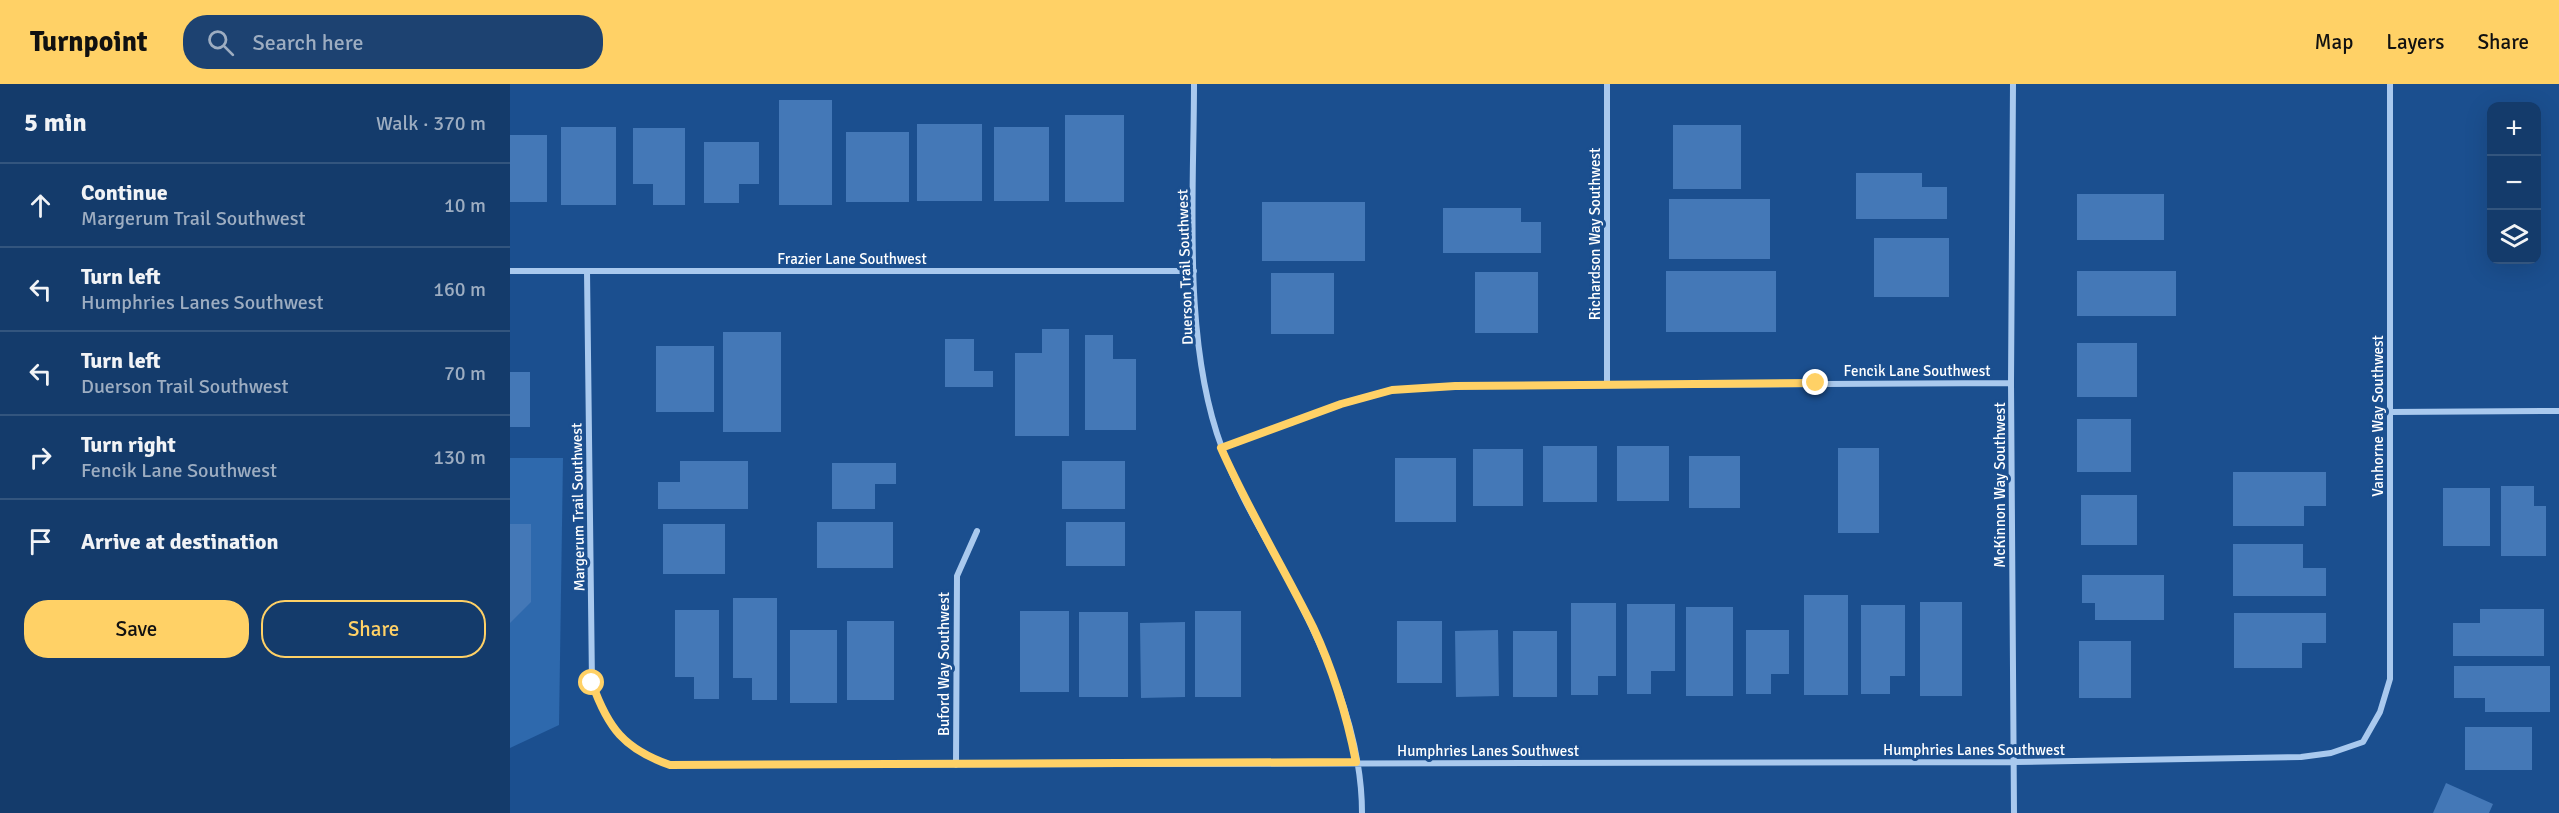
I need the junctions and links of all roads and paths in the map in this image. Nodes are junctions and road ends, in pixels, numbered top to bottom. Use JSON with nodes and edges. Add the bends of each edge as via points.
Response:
{"nodes":[{"id":1,"x":1194,"y":84,"type":"edge"},
{"id":2,"x":1607,"y":84,"type":"edge"},
{"id":3,"x":2013,"y":84,"type":"edge"},
{"id":4,"x":2390,"y":84,"type":"edge"},
{"id":5,"x":510,"y":271,"type":"edge"},
{"id":6,"x":587,"y":271,"type":"junction"},
{"id":7,"x":1194,"y":271,"type":"junction"},
{"id":8,"x":2011,"y":383,"type":"junction"},
{"id":9,"x":1607,"y":384,"type":"junction"},
{"id":10,"x":2559,"y":411,"type":"edge"},
{"id":11,"x":2390,"y":412,"type":"junction"},
{"id":12,"x":1221,"y":448,"type":"junction"},
{"id":13,"x":977,"y":531,"type":"dead end"},
{"id":14,"x":618,"y":736,"type":"joint"},
{"id":15,"x":2363,"y":742,"type":"joint"},
{"id":16,"x":1356,"y":762,"type":"junction"},
{"id":17,"x":2014,"y":762,"type":"junction"},
{"id":18,"x":956,"y":765,"type":"junction"},
{"id":19,"x":1362,"y":813,"type":"edge"},
{"id":20,"x":2014,"y":813,"type":"edge"}],
"edges":[{"from":1,"to":7,"type":"street","name":"Duerson Trail Southwest"},
{"from":2,"to":9,"type":"street","name":"Richardson Way Southwest"},
{"from":3,"to":8,"type":"street","name":"McKinnon Way Southwest"},
{"from":4,"to":11,"type":"street","name":"Vanhorne Way Southwest"},
{"from":5,"to":6,"type":"street","name":"Frazier Lane Southwest"},
{"from":6,"to":7,"type":"street","name":"Frazier Lane Southwest"},
{"from":6,"to":14,"type":"street","name":"Margerum Trail Southwest","via":[[592,683],[600,707]]},
{"from":7,"to":12,"type":"street","name":"Duerson Trail Southwest","via":[[1207,396]]},
{"from":8,"to":9,"type":"street","name":"Fencik Lane Southwest"},
{"from":8,"to":17,"type":"street","name":"McKinnon Way Southwest"},
{"from":9,"to":12,"type":"street","name":"Fencik Lane Southwest","via":[[1392,390],[1341,404]]},
{"from":10,"to":11,"type":"street"},
{"from":11,"to":15,"type":"street","name":"Vanhorne Way Southwest","via":[[2390,679],[2380,712]]},
{"from":12,"to":16,"type":"street","name":"Duerson Trail Southwest","via":[[1243,498],[1314,630],[1348,720]]},
{"from":13,"to":18,"type":"street","name":"Buford Way Southwest","via":[[957,576]]},
{"from":14,"to":18,"type":"street","name":"Humphries Lanes Southwest","via":[[644,756],[670,765]]},
{"from":15,"to":17,"type":"street","name":"Humphries Lanes Southwest","via":[[2331,753],[2301,757]]},
{"from":16,"to":17,"type":"street","name":"Humphries Lanes Southwest"},
{"from":16,"to":18,"type":"street","name":"Humphries Lanes Southwest"},
{"from":16,"to":19,"type":"street","name":"Duerson Trail Southwest"},
{"from":17,"to":20,"type":"street","name":"McKinnon Way Southwest"}]}
